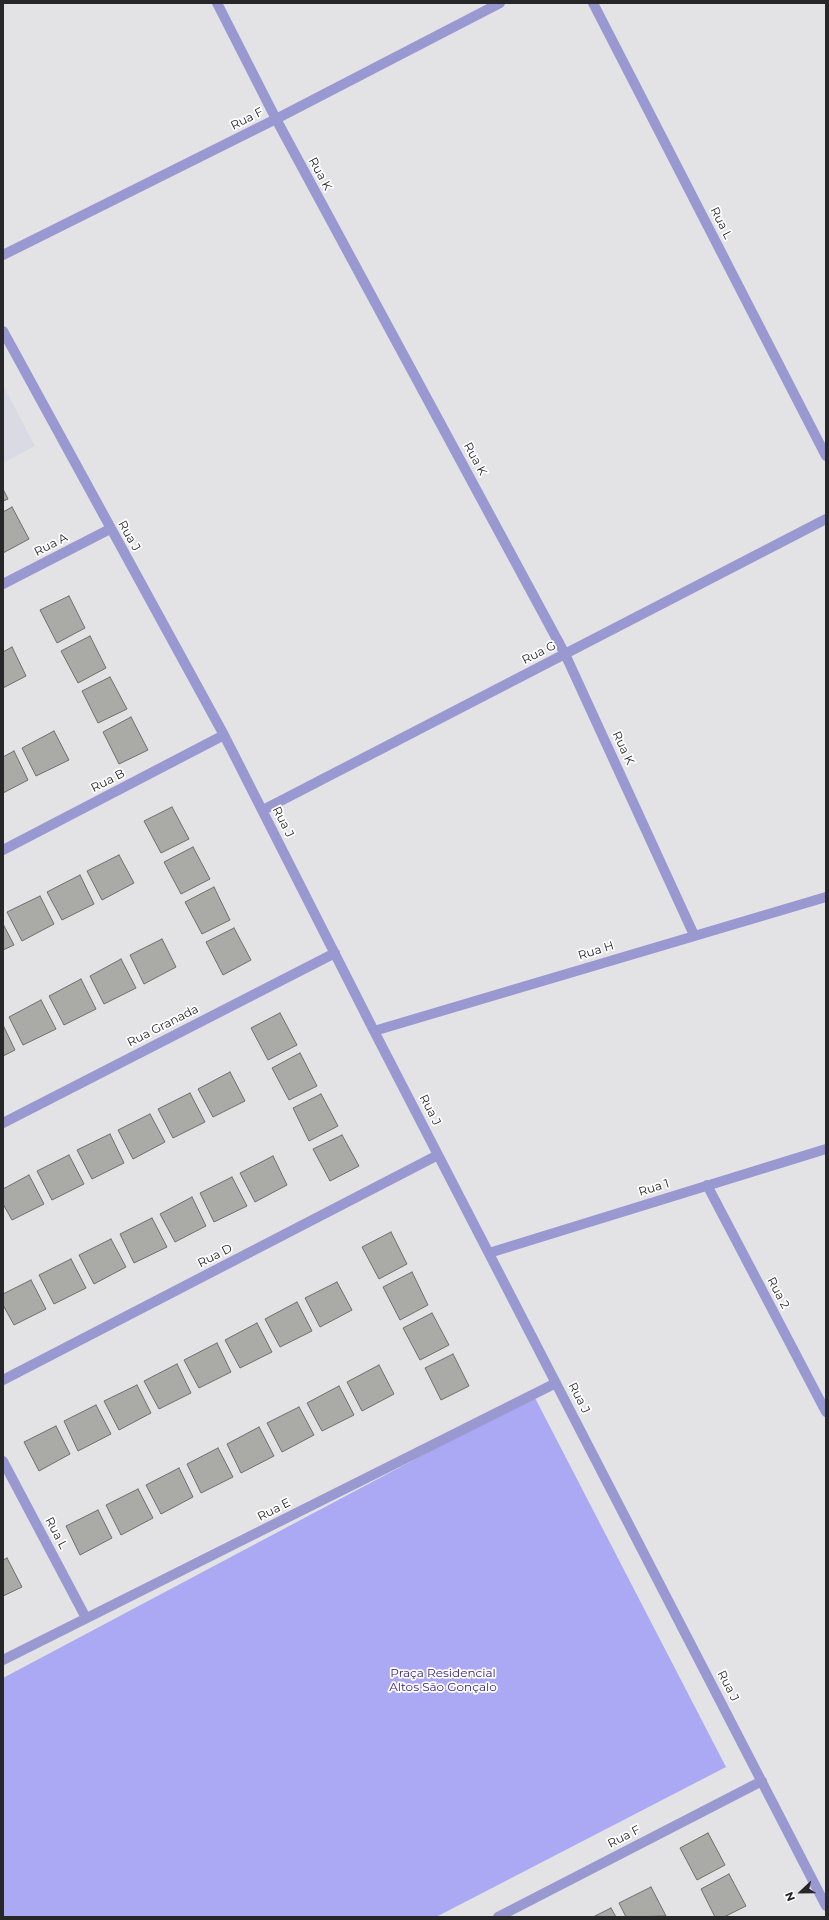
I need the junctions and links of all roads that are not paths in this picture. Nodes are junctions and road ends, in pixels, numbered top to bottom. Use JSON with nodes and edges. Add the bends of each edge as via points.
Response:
{"nodes":[{"id":1,"x":217,"y":3,"type":"edge"},
{"id":2,"x":500,"y":3,"type":"edge"},
{"id":3,"x":593,"y":3,"type":"edge"},
{"id":4,"x":276,"y":119,"type":"junction"},
{"id":5,"x":3,"y":255,"type":"edge"},
{"id":6,"x":3,"y":331,"type":"edge"},
{"id":7,"x":826,"y":456,"type":"edge"},
{"id":8,"x":826,"y":519,"type":"edge"},
{"id":9,"x":110,"y":529,"type":"junction"},
{"id":10,"x":3,"y":584,"type":"edge"},
{"id":11,"x":565,"y":654,"type":"junction"},
{"id":12,"x":224,"y":735,"type":"junction"},
{"id":13,"x":263,"y":810,"type":"junction"},
{"id":14,"x":3,"y":850,"type":"edge"},
{"id":15,"x":826,"y":897,"type":"edge"},
{"id":16,"x":694,"y":935,"type":"junction"},
{"id":17,"x":335,"y":953,"type":"junction"},
{"id":18,"x":374,"y":1032,"type":"junction"},
{"id":19,"x":3,"y":1123,"type":"edge"},
{"id":20,"x":826,"y":1149,"type":"edge"},
{"id":21,"x":438,"y":1155,"type":"junction"},
{"id":22,"x":707,"y":1185,"type":"junction"},
{"id":23,"x":489,"y":1253,"type":"junction"},
{"id":24,"x":3,"y":1380,"type":"edge"},
{"id":25,"x":556,"y":1383,"type":"junction"},
{"id":26,"x":826,"y":1412,"type":"edge"},
{"id":27,"x":3,"y":1461,"type":"edge"},
{"id":28,"x":86,"y":1618,"type":"junction"},
{"id":29,"x":3,"y":1660,"type":"edge"},
{"id":30,"x":762,"y":1781,"type":"junction"},
{"id":31,"x":826,"y":1906,"type":"edge"},
{"id":32,"x":498,"y":1917,"type":"edge"}],
"edges":[{"from":1,"to":4,"type":"street","name":"Rua K"},
{"from":2,"to":4,"type":"street","name":"Rua F"},
{"from":3,"to":7,"type":"street","name":"Rua L"},
{"from":4,"to":5,"type":"street","name":"Rua F"},
{"from":4,"to":11,"type":"street","name":"Rua K"},
{"from":6,"to":9,"type":"street","name":"Rua J"},
{"from":8,"to":11,"type":"street","name":"Rua G"},
{"from":9,"to":10,"type":"street","name":"Rua A"},
{"from":9,"to":12,"type":"street","name":"Rua J"},
{"from":11,"to":13,"type":"street","name":"Rua G"},
{"from":11,"to":16,"type":"street","name":"Rua K"},
{"from":12,"to":13,"type":"street","name":"Rua J"},
{"from":12,"to":14,"type":"street","name":"Rua B"},
{"from":13,"to":17,"type":"street","name":"Rua J"},
{"from":15,"to":16,"type":"street","name":"Rua H"},
{"from":16,"to":18,"type":"street","name":"Rua H"},
{"from":17,"to":18,"type":"street","name":"Rua J"},
{"from":17,"to":19,"type":"street","name":"Rua Granada"},
{"from":18,"to":21,"type":"street","name":"Rua J"},
{"from":20,"to":22,"type":"street","name":"Rua 1"},
{"from":21,"to":23,"type":"street","name":"Rua J"},
{"from":21,"to":24,"type":"street","name":"Rua D"},
{"from":22,"to":23,"type":"street","name":"Rua 1"},
{"from":22,"to":26,"type":"street","name":"Rua 2"},
{"from":23,"to":25,"type":"street","name":"Rua J"},
{"from":25,"to":28,"type":"street","name":"Rua E"},
{"from":25,"to":30,"type":"street","name":"Rua J"},
{"from":27,"to":28,"type":"street","name":"Rua L"},
{"from":28,"to":29,"type":"street","name":"Rua E"},
{"from":30,"to":31,"type":"street","name":"Rua J"},
{"from":30,"to":32,"type":"street","name":"Rua F"}]}
